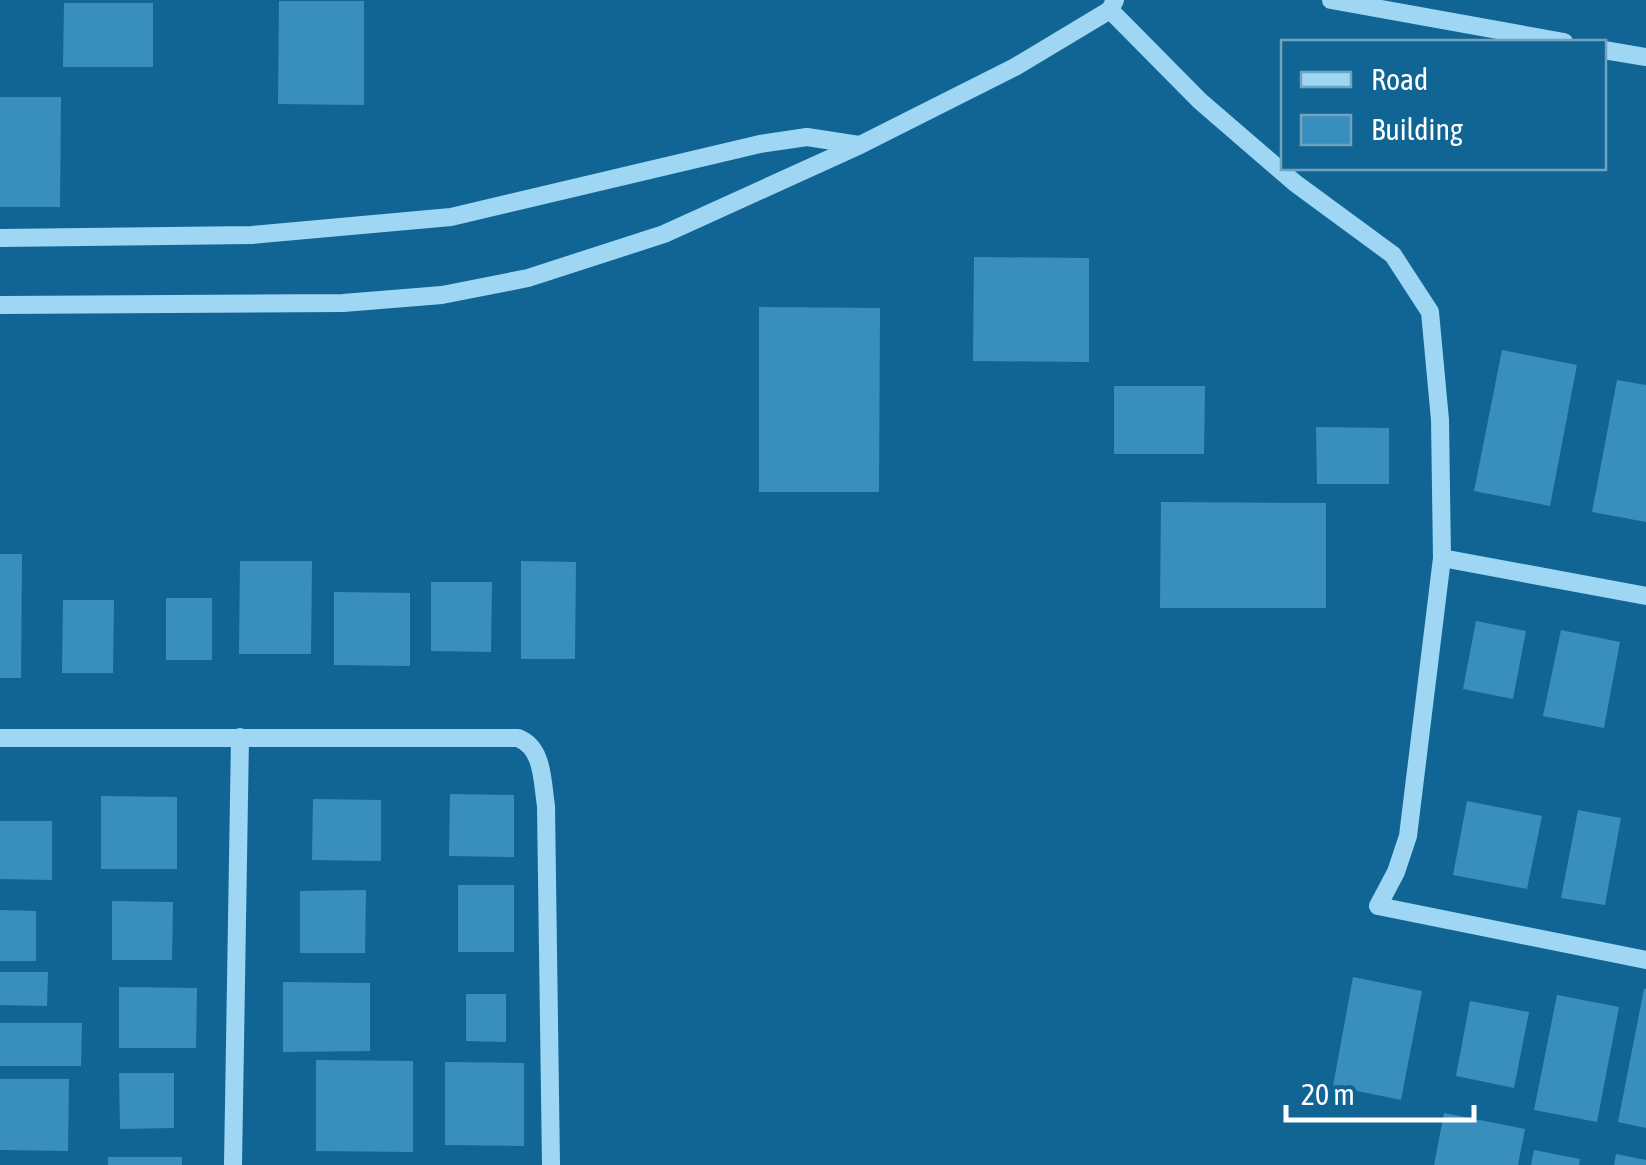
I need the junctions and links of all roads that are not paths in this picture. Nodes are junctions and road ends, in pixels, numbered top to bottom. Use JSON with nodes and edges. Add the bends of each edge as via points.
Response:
{"nodes":[{"id":1,"x":1330,"y":0,"type":"edge"},
{"id":2,"x":1113,"y":5,"type":"edge"},
{"id":3,"x":1553,"y":40,"type":"edge"},
{"id":4,"x":1606,"y":50,"type":"edge"},
{"id":5,"x":1646,"y":58,"type":"edge"},
{"id":6,"x":860,"y":145,"type":"junction"},
{"id":7,"x":0,"y":238,"type":"edge"},
{"id":8,"x":0,"y":305,"type":"edge"},
{"id":9,"x":1442,"y":558,"type":"junction"},
{"id":10,"x":1646,"y":596,"type":"edge"},
{"id":11,"x":240,"y":737,"type":"junction"},
{"id":12,"x":0,"y":738,"type":"edge"},
{"id":13,"x":1646,"y":960,"type":"edge"},
{"id":14,"x":233,"y":1165,"type":"edge"},
{"id":15,"x":551,"y":1165,"type":"edge"}],
"edges":[{"from":1,"to":3,"type":"street"},
{"from":2,"to":6,"type":"street","via":[[1015,67]]},
{"from":2,"to":9,"type":"street","via":[[1200,101],[1393,255],[1430,312]]},
{"from":4,"to":5,"type":"street"},
{"from":6,"to":7,"type":"street","via":[[807,137],[760,144],[451,217],[252,236]]},
{"from":6,"to":8,"type":"street","via":[[664,234],[528,278],[442,295],[343,303]]},
{"from":9,"to":10,"type":"street"},
{"from":9,"to":13,"type":"street","via":[[1408,836],[1378,906]]},
{"from":11,"to":12,"type":"street"},
{"from":11,"to":14,"type":"street"},
{"from":11,"to":15,"type":"street","via":[[518,738],[536,752],[546,806]]}]}
